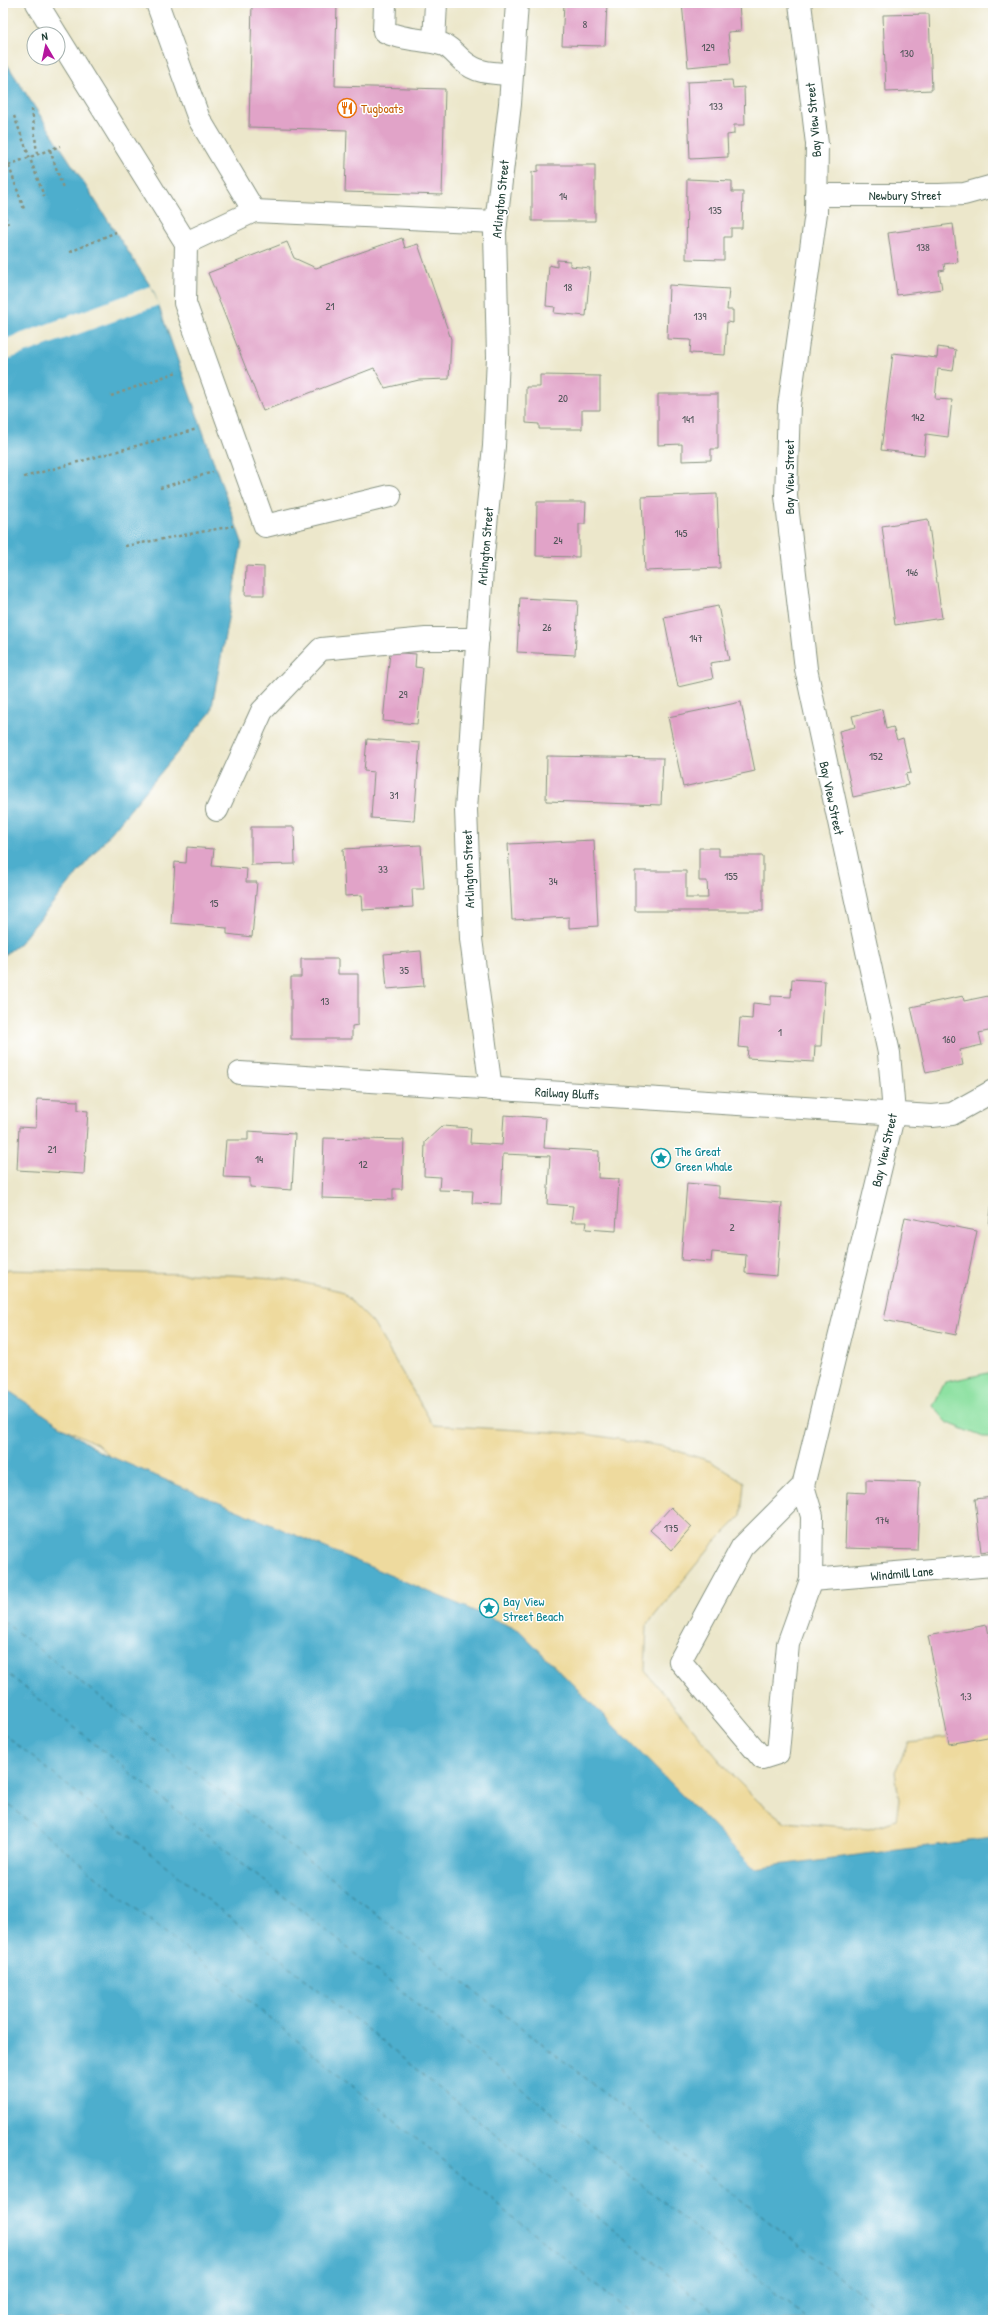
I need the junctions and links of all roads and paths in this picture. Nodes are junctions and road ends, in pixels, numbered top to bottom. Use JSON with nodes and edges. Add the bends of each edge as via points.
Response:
{"nodes":[{"id":1,"x":37,"y":3,"type":"edge"},
{"id":2,"x":157,"y":3,"type":"edge"},
{"id":3,"x":385,"y":3,"type":"edge"},
{"id":4,"x":436,"y":3,"type":"edge"},
{"id":5,"x":517,"y":3,"type":"edge"},
{"id":6,"x":800,"y":3,"type":"edge"},
{"id":7,"x":51,"y":26,"type":"edge"},
{"id":8,"x":434,"y":42,"type":"junction"},
{"id":9,"x":66,"y":50,"type":"edge"},
{"id":10,"x":512,"y":74,"type":"junction"},
{"id":11,"x":32,"y":109,"type":"dead end"},
{"id":12,"x":14,"y":116,"type":"dead end"},
{"id":13,"x":60,"y":146,"type":"dead end"},
{"id":14,"x":3,"y":149,"type":"edge"},
{"id":15,"x":50,"y":150,"type":"junction"},
{"id":16,"x":37,"y":154,"type":"junction"},
{"id":17,"x":30,"y":157,"type":"junction"},
{"id":18,"x":9,"y":165,"type":"junction"},
{"id":19,"x":3,"y":167,"type":"edge"},
{"id":20,"x":993,"y":186,"type":"edge"},
{"id":21,"x":63,"y":188,"type":"dead end"},
{"id":22,"x":816,"y":195,"type":"junction"},
{"id":23,"x":44,"y":196,"type":"dead end"},
{"id":24,"x":24,"y":209,"type":"dead end"},
{"id":25,"x":3,"y":211,"type":"edge"},
{"id":26,"x":254,"y":211,"type":"junction"},
{"id":27,"x":496,"y":222,"type":"junction"},
{"id":28,"x":8,"y":224,"type":"dead end"},
{"id":29,"x":116,"y":232,"type":"dead end"},
{"id":30,"x":186,"y":243,"type":"junction"},
{"id":31,"x":70,"y":252,"type":"dead end"},
{"id":32,"x":178,"y":372,"type":"dead end"},
{"id":33,"x":112,"y":396,"type":"dead end"},
{"id":34,"x":202,"y":427,"type":"dead end"},
{"id":35,"x":217,"y":470,"type":"dead end"},
{"id":36,"x":24,"y":477,"type":"dead end"},
{"id":37,"x":160,"y":488,"type":"dead end"},
{"id":38,"x":390,"y":496,"type":"dead end"},
{"id":39,"x":236,"y":526,"type":"dead end"},
{"id":40,"x":125,"y":546,"type":"dead end"},
{"id":41,"x":478,"y":638,"type":"junction"},
{"id":42,"x":217,"y":810,"type":"dead end"},
{"id":43,"x":240,"y":1073,"type":"dead end"},
{"id":44,"x":491,"y":1089,"type":"junction"},
{"id":45,"x":993,"y":1091,"type":"edge"},
{"id":46,"x":894,"y":1113,"type":"junction"},
{"id":47,"x":803,"y":1486,"type":"junction"},
{"id":48,"x":993,"y":1565,"type":"edge"},
{"id":49,"x":811,"y":1580,"type":"junction"}],
"edges":[{"from":1,"to":7,"type":"street"},
{"from":2,"to":26,"type":"street","via":[[200,119]]},
{"from":3,"to":8,"type":"street","via":[[384,31],[391,35]]},
{"from":4,"to":8,"type":"street"},
{"from":5,"to":10,"type":"street","name":"Arlington Street"},
{"from":6,"to":22,"type":"street","name":"Bay View Street","via":[[818,144]]},
{"from":8,"to":10,"type":"street","via":[[446,46],[466,64],[480,72]]},
{"from":9,"to":30,"type":"street"},
{"from":10,"to":27,"type":"street","name":"Arlington Street"},
{"from":11,"to":16,"type":"path"},
{"from":12,"to":17,"type":"path"},
{"from":13,"to":15,"type":"path"},
{"from":14,"to":18,"type":"path"},
{"from":15,"to":16,"type":"path"},
{"from":15,"to":21,"type":"path"},
{"from":16,"to":17,"type":"path"},
{"from":17,"to":18,"type":"path"},
{"from":17,"to":23,"type":"path"},
{"from":18,"to":19,"type":"path"},
{"from":18,"to":24,"type":"path"},
{"from":20,"to":22,"type":"street","name":"Newbury Street","via":[[964,194],[939,196]]},
{"from":22,"to":46,"type":"street","name":"Bay View Street","via":[[816,212],[790,406],[786,496],[806,669],[889,1053]]},
{"from":25,"to":28,"type":"path"},
{"from":26,"to":27,"type":"street"},
{"from":26,"to":30,"type":"street"},
{"from":27,"to":41,"type":"street","name":"Arlington Street","via":[[498,365]]},
{"from":29,"to":31,"type":"path"},
{"from":30,"to":38,"type":"street","via":[[185,303],[265,526]]},
{"from":32,"to":33,"type":"path"},
{"from":34,"to":36,"type":"path"},
{"from":35,"to":37,"type":"path"},
{"from":39,"to":40,"type":"path"},
{"from":41,"to":42,"type":"street","via":[[426,639],[321,649],[262,711]]},
{"from":41,"to":44,"type":"street","name":"Arlington Street","via":[[466,810],[466,846],[471,939]]},
{"from":43,"to":44,"type":"street","name":"Railway Bluffs"},
{"from":44,"to":46,"type":"street","name":"Railway Bluffs"},
{"from":45,"to":46,"type":"street","name":"Railway Bluffs","via":[[952,1114],[932,1116]]},
{"from":46,"to":47,"type":"street","name":"Bay View Street"},
{"from":47,"to":49,"type":"street","via":[[812,1516]]},
{"from":47,"to":49,"type":"street","via":[[742,1546],[680,1661],[762,1758],[778,1753],[788,1644]]},
{"from":48,"to":49,"type":"street","name":"Windmill Lane"}]}
